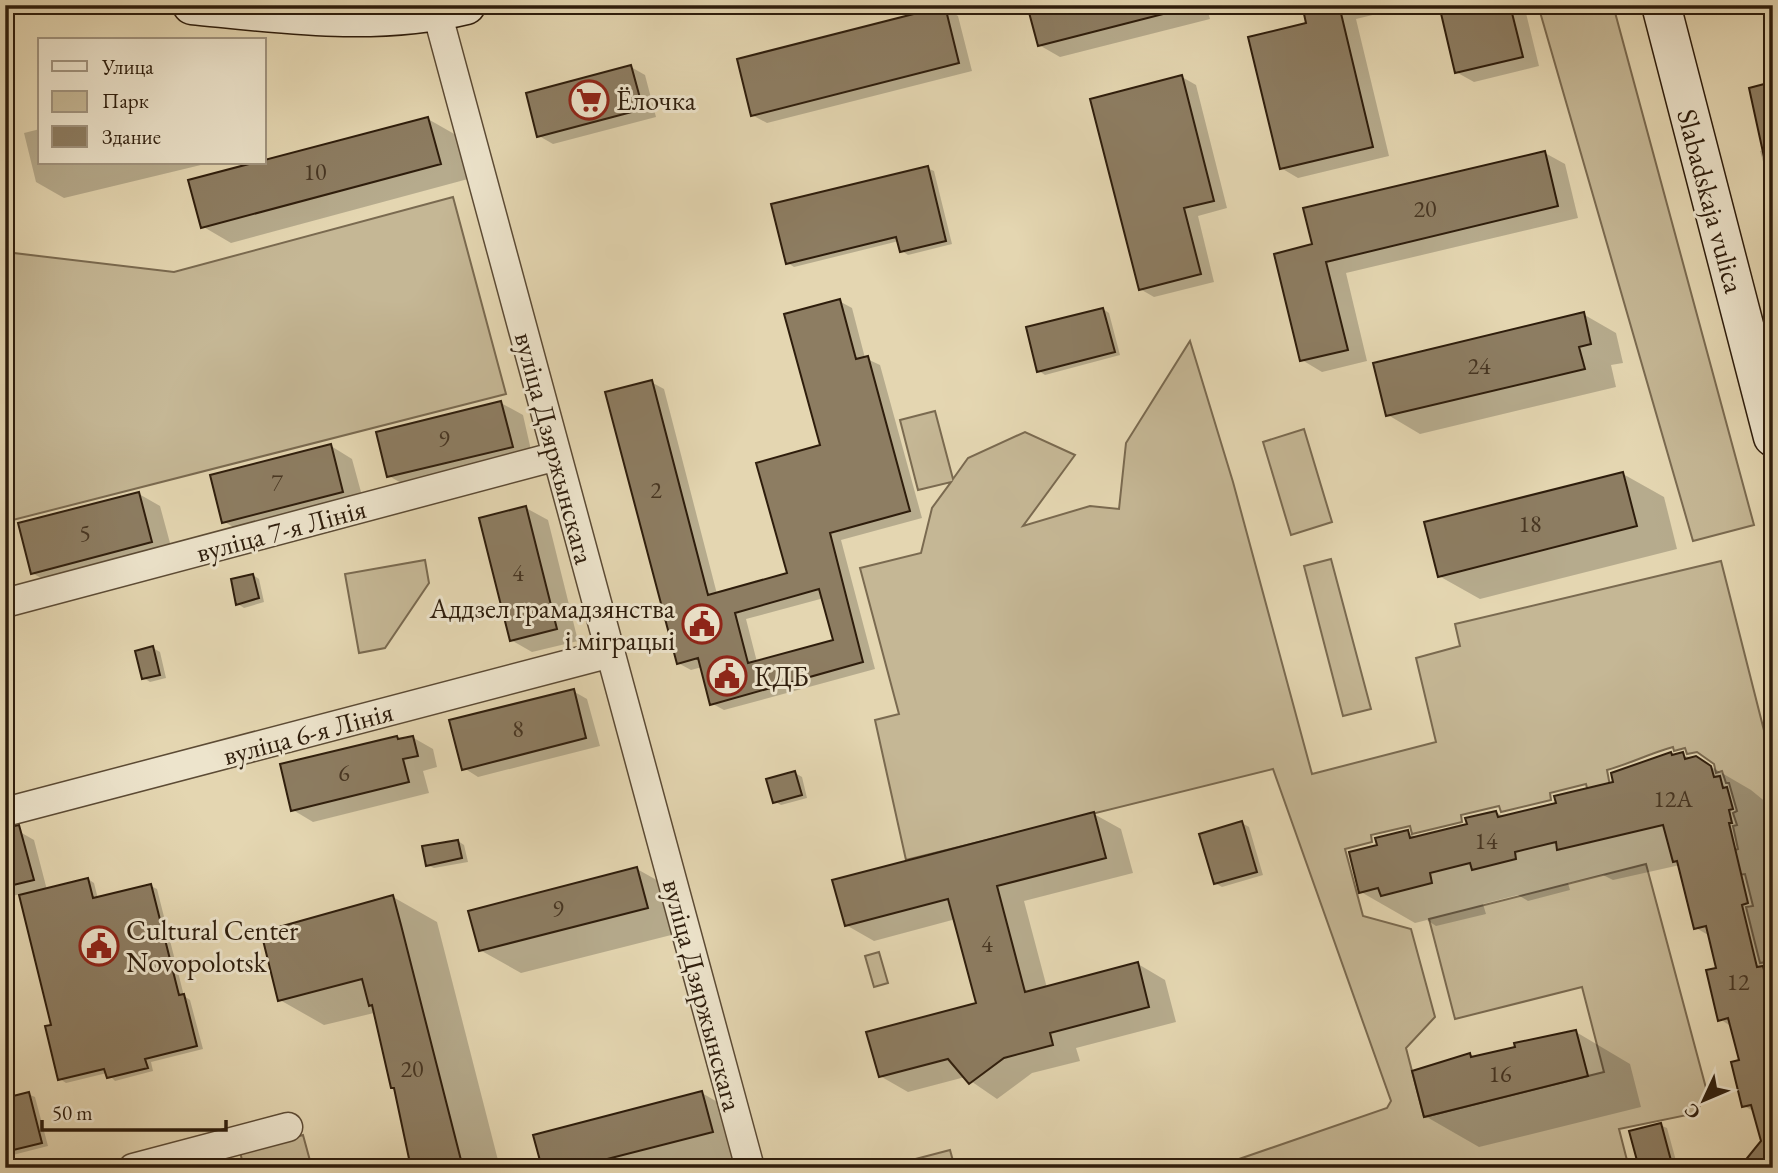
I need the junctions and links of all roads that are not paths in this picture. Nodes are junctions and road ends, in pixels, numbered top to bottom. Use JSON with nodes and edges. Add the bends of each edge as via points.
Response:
{"nodes":[{"id":1,"x":191,"y":5,"type":"edge"},
{"id":2,"x":1661,"y":5,"type":"edge"},
{"id":3,"x":452,"y":9,"type":"edge"},
{"id":4,"x":1773,"y":437,"type":"edge"},
{"id":5,"x":558,"y":456,"type":"junction"},
{"id":6,"x":5,"y":603,"type":"edge"},
{"id":7,"x":611,"y":653,"type":"junction"},
{"id":8,"x":5,"y":812,"type":"edge"},
{"id":9,"x":288,"y":1127,"type":"dead end"},
{"id":10,"x":133,"y":1168,"type":"edge"},
{"id":11,"x":750,"y":1168,"type":"edge"}],
"edges":[{"from":1,"to":3,"type":"street","via":[[345,18],[418,16]]},
{"from":2,"to":4,"type":"street","name":"Slabadskaja vulica"},
{"from":3,"to":5,"type":"street","name":"вуліца Дзяржынскага"},
{"from":5,"to":6,"type":"street","name":"вуліца 7-я Лінія"},
{"from":5,"to":7,"type":"street","name":"вуліца Дзяржынскага"},
{"from":7,"to":8,"type":"street","name":"вуліца 6-я Лінія"},
{"from":7,"to":11,"type":"street","name":"вуліца Дзяржынскага"},
{"from":9,"to":10,"type":"street"}]}
